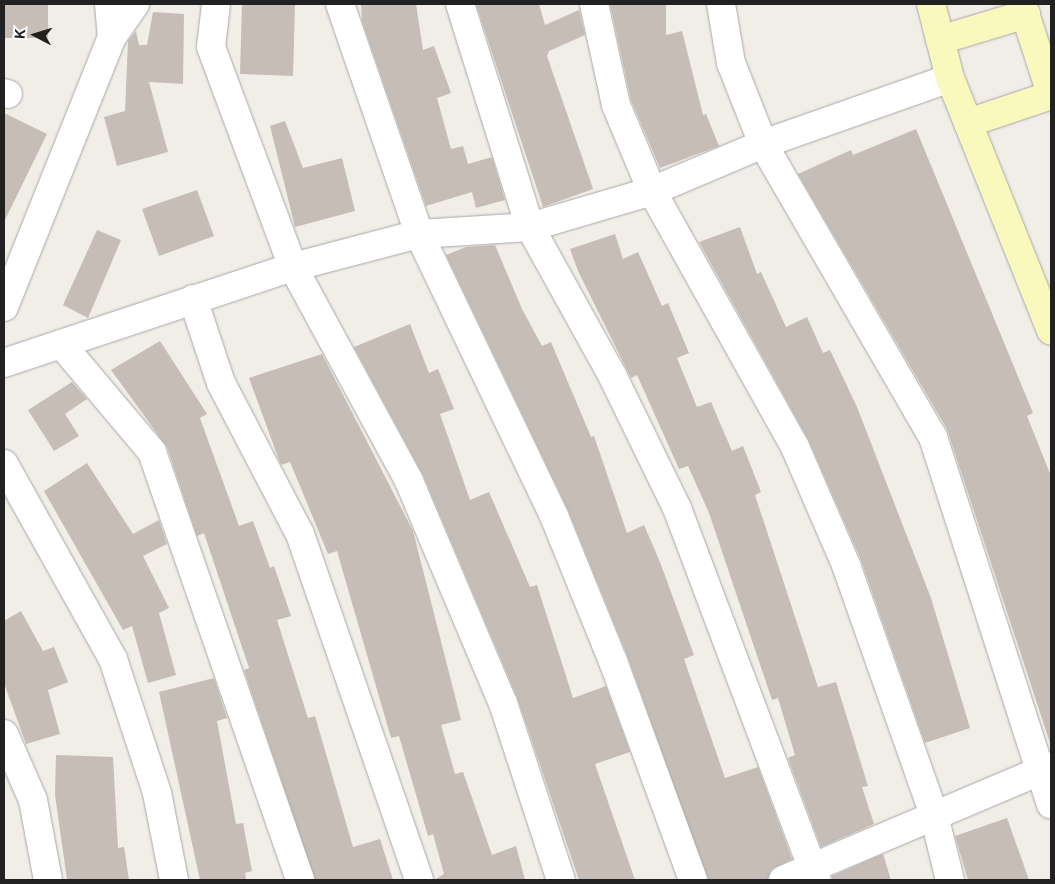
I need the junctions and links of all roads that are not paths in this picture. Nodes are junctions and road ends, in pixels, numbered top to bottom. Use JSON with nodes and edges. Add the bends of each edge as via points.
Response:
{"nodes":[{"id":1,"x":109,"y":4,"type":"edge"},
{"id":2,"x":135,"y":4,"type":"edge"},
{"id":3,"x":216,"y":4,"type":"edge"},
{"id":4,"x":340,"y":4,"type":"edge"},
{"id":5,"x":460,"y":4,"type":"edge"},
{"id":6,"x":594,"y":4,"type":"edge"},
{"id":7,"x":721,"y":4,"type":"edge"},
{"id":8,"x":930,"y":4,"type":"edge"},
{"id":9,"x":1024,"y":9,"type":"edge"},
{"id":10,"x":112,"y":37,"type":"junction"},
{"id":11,"x":940,"y":40,"type":"junction"},
{"id":12,"x":950,"y":78,"type":"junction"},
{"id":13,"x":1051,"y":95,"type":"edge"},
{"id":14,"x":968,"y":122,"type":"junction"},
{"id":15,"x":763,"y":144,"type":"junction"},
{"id":16,"x":652,"y":192,"type":"junction"},
{"id":17,"x":530,"y":227,"type":"junction"},
{"id":18,"x":419,"y":234,"type":"junction"},
{"id":19,"x":294,"y":267,"type":"junction"},
{"id":20,"x":193,"y":299,"type":"junction"},
{"id":21,"x":4,"y":307,"type":"edge"},
{"id":22,"x":1051,"y":331,"type":"edge"},
{"id":23,"x":62,"y":345,"type":"junction"},
{"id":24,"x":4,"y":363,"type":"edge"},
{"id":25,"x":4,"y":464,"type":"edge"},
{"id":26,"x":4,"y":734,"type":"edge"},
{"id":27,"x":1045,"y":769,"type":"edge"},
{"id":28,"x":1051,"y":804,"type":"edge"},
{"id":29,"x":934,"y":815,"type":"junction"},
{"id":30,"x":815,"y":874,"type":"edge"},
{"id":31,"x":48,"y":880,"type":"edge"},
{"id":32,"x":174,"y":880,"type":"edge"},
{"id":33,"x":300,"y":880,"type":"edge"},
{"id":34,"x":419,"y":880,"type":"edge"},
{"id":35,"x":561,"y":880,"type":"edge"},
{"id":36,"x":693,"y":880,"type":"edge"},
{"id":37,"x":784,"y":880,"type":"edge"},
{"id":38,"x":950,"y":880,"type":"edge"}],
"edges":[{"from":1,"to":10,"type":"street"},
{"from":2,"to":10,"type":"street"},
{"from":3,"to":19,"type":"street","via":[[211,47]]},
{"from":4,"to":18,"type":"street"},
{"from":5,"to":17,"type":"street"},
{"from":6,"to":16,"type":"street","via":[[616,105]]},
{"from":7,"to":15,"type":"street","via":[[731,63]]},
{"from":8,"to":11,"type":"main road"},
{"from":9,"to":11,"type":"main road"},
{"from":9,"to":13,"type":"main road"},
{"from":10,"to":21,"type":"street"},
{"from":11,"to":12,"type":"main road"},
{"from":12,"to":14,"type":"main road"},
{"from":12,"to":15,"type":"street"},
{"from":13,"to":14,"type":"main road"},
{"from":14,"to":22,"type":"main road"},
{"from":15,"to":16,"type":"street"},
{"from":15,"to":27,"type":"street","via":[[933,437]]},
{"from":16,"to":17,"type":"street"},
{"from":16,"to":29,"type":"street","via":[[795,447],[846,565]]},
{"from":17,"to":18,"type":"street"},
{"from":17,"to":30,"type":"street","via":[[613,377],[677,508]]},
{"from":18,"to":19,"type":"street"},
{"from":18,"to":36,"type":"street","via":[[554,516],[613,660]]},
{"from":19,"to":20,"type":"street"},
{"from":19,"to":35,"type":"street","via":[[409,481],[503,703]]},
{"from":20,"to":23,"type":"street"},
{"from":20,"to":34,"type":"street","via":[[221,383],[300,534]]},
{"from":23,"to":24,"type":"street"},
{"from":23,"to":33,"type":"street","via":[[152,452]]},
{"from":25,"to":32,"type":"street","via":[[113,659],[157,794]]},
{"from":26,"to":31,"type":"street","via":[[33,800]]},
{"from":27,"to":28,"type":"street"},
{"from":27,"to":29,"type":"street"},
{"from":29,"to":30,"type":"street"},
{"from":29,"to":38,"type":"street"},
{"from":30,"to":37,"type":"street"}]}
